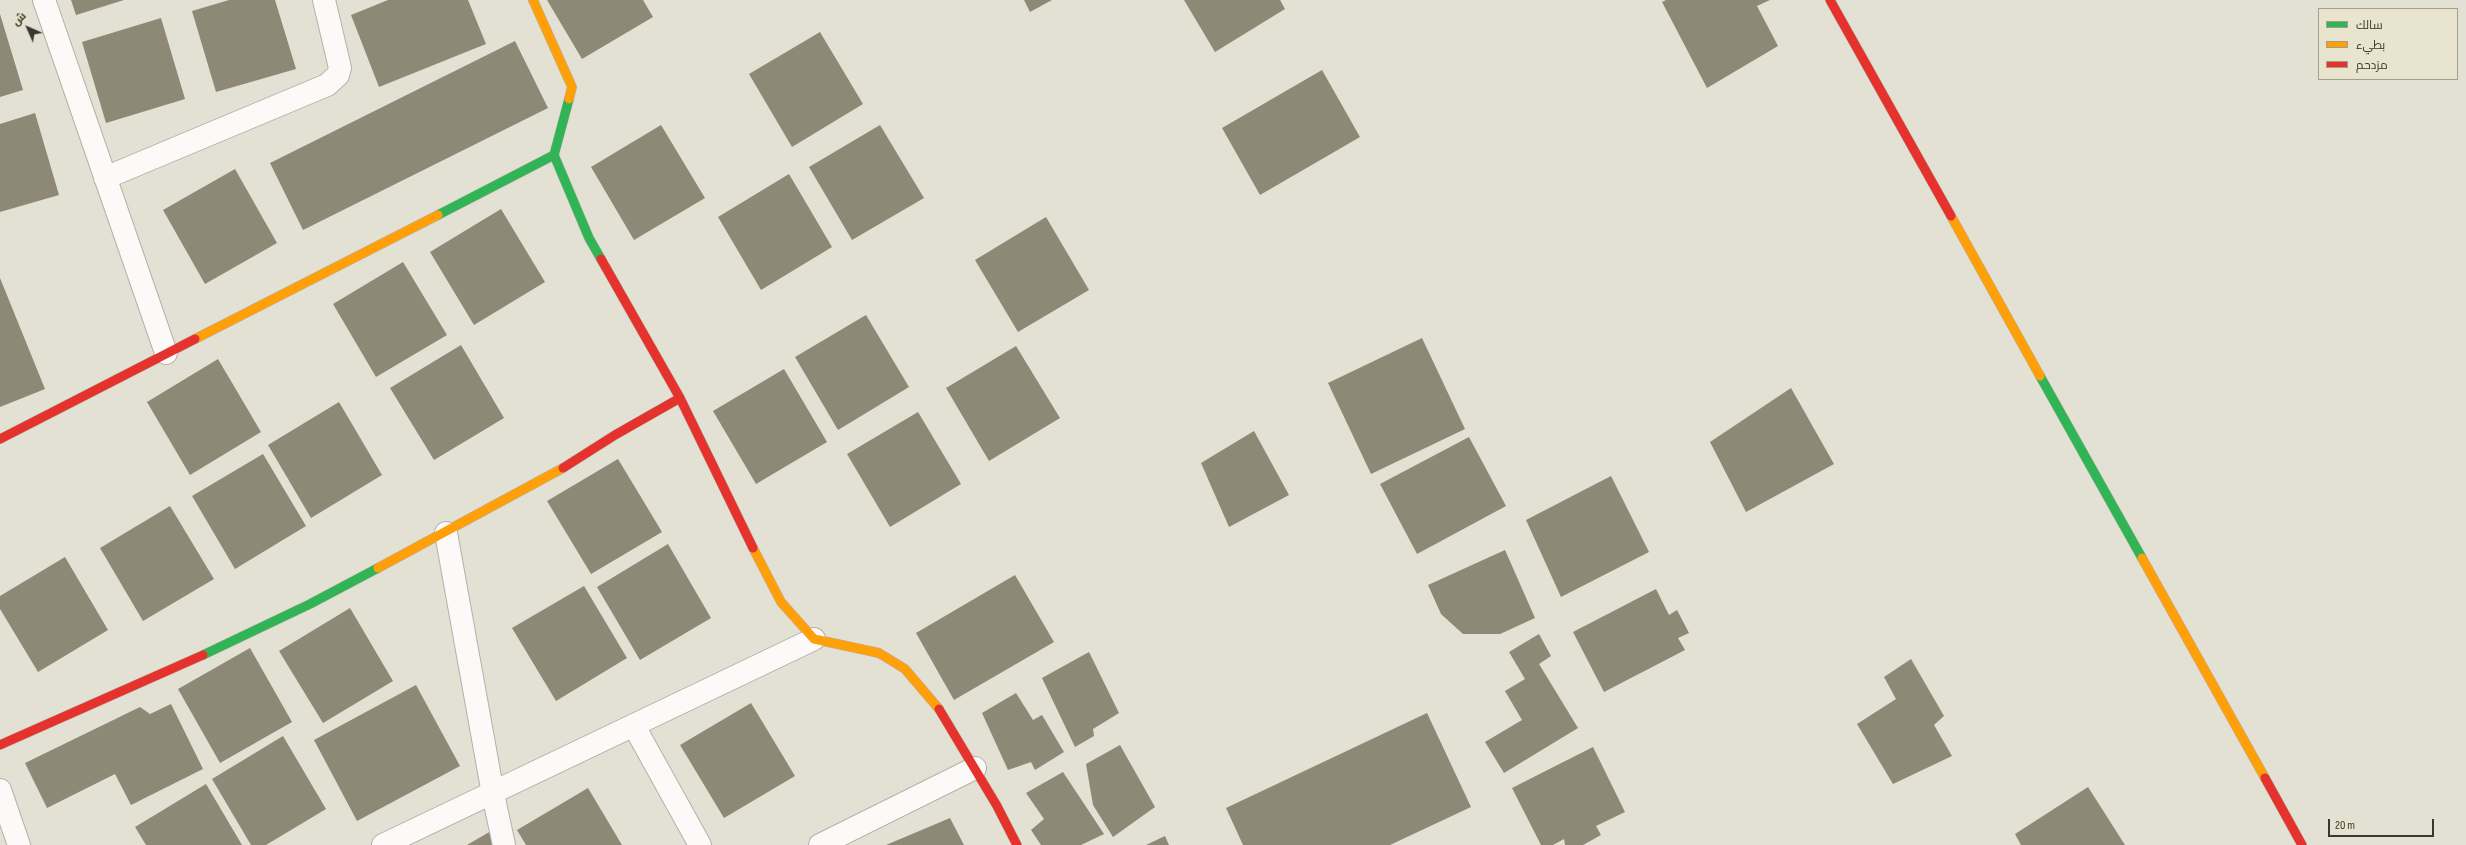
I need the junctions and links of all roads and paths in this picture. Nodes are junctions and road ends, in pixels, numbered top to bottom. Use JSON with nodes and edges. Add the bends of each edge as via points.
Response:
{"nodes":[{"id":1,"x":44,"y":0,"type":"edge"},
{"id":2,"x":324,"y":0,"type":"edge"},
{"id":3,"x":533,"y":0,"type":"edge"},
{"id":4,"x":1830,"y":0,"type":"edge"},
{"id":5,"x":554,"y":155,"type":"junction"},
{"id":6,"x":105,"y":178,"type":"junction"},
{"id":7,"x":166,"y":353,"type":"junction"},
{"id":8,"x":680,"y":398,"type":"junction"},
{"id":9,"x":0,"y":439,"type":"edge"},
{"id":10,"x":446,"y":533,"type":"junction"},
{"id":11,"x":814,"y":638,"type":"junction"},
{"id":12,"x":634,"y":726,"type":"junction"},
{"id":13,"x":0,"y":745,"type":"edge"},
{"id":14,"x":975,"y":768,"type":"junction"},
{"id":15,"x":0,"y":790,"type":"edge"},
{"id":16,"x":493,"y":794,"type":"junction"},
{"id":17,"x":19,"y":845,"type":"edge"},
{"id":18,"x":383,"y":845,"type":"edge"},
{"id":19,"x":504,"y":845,"type":"edge"},
{"id":20,"x":700,"y":845,"type":"edge"},
{"id":21,"x":820,"y":845,"type":"edge"},
{"id":22,"x":1017,"y":845,"type":"edge"},
{"id":23,"x":2302,"y":845,"type":"edge"}],
"edges":[{"from":1,"to":6,"type":"street"},
{"from":2,"to":6,"type":"street","via":[[340,68],[338,75],[327,85]]},
{"from":3,"to":5,"type":"street","via":[[572,86]]},
{"from":4,"to":23,"type":"street"},
{"from":5,"to":7,"type":"street"},
{"from":5,"to":8,"type":"street","via":[[589,238]]},
{"from":6,"to":7,"type":"street"},
{"from":7,"to":9,"type":"street"},
{"from":8,"to":10,"type":"street","via":[[615,435],[559,472]]},
{"from":8,"to":11,"type":"street","via":[[773,590]]},
{"from":10,"to":13,"type":"street","via":[[310,604]]},
{"from":10,"to":16,"type":"street"},
{"from":11,"to":12,"type":"street"},
{"from":11,"to":14,"type":"street","via":[[879,653],[905,669],[944,716]]},
{"from":12,"to":16,"type":"street"},
{"from":12,"to":20,"type":"street"},
{"from":14,"to":21,"type":"street"},
{"from":14,"to":22,"type":"street"},
{"from":15,"to":17,"type":"street"},
{"from":16,"to":18,"type":"street"},
{"from":16,"to":19,"type":"street"}]}
